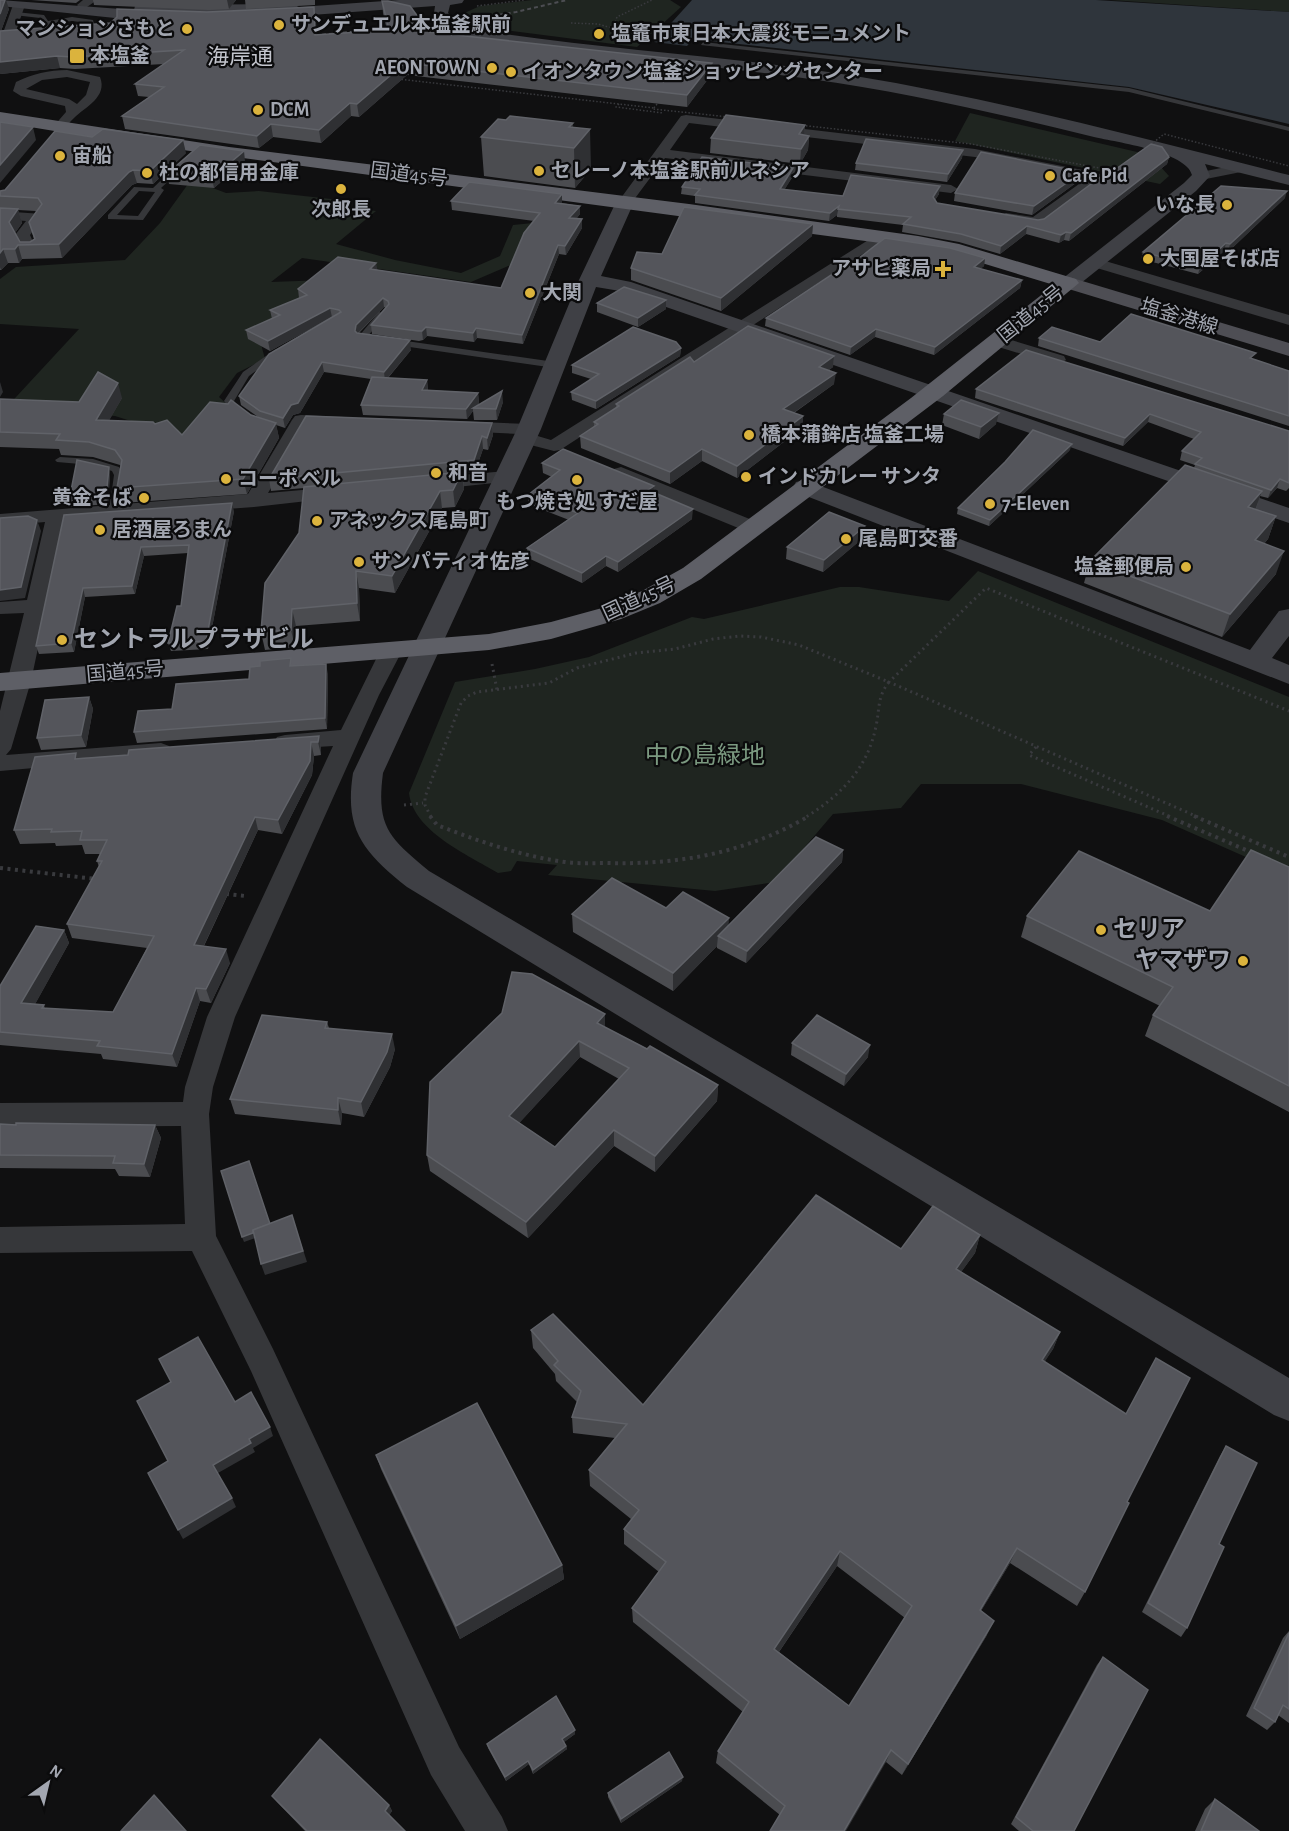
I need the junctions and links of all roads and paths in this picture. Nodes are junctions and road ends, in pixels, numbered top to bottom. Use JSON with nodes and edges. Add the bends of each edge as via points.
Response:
{"nodes":[{"id":1,"x":36,"y":0,"type":"edge"},
{"id":2,"x":443,"y":0,"type":"edge"},
{"id":3,"x":457,"y":0,"type":"edge"},
{"id":4,"x":524,"y":0,"type":"edge"},
{"id":5,"x":652,"y":0,"type":"edge"},
{"id":6,"x":0,"y":2,"type":"edge"},
{"id":7,"x":87,"y":3,"type":"edge"},
{"id":8,"x":241,"y":5,"type":"edge"},
{"id":9,"x":351,"y":8,"type":"junction"},
{"id":10,"x":473,"y":8,"type":"dead end"},
{"id":11,"x":17,"y":9,"type":"junction"},
{"id":12,"x":115,"y":14,"type":"junction"},
{"id":13,"x":46,"y":23,"type":"junction"},
{"id":14,"x":619,"y":28,"type":"dead end"},
{"id":15,"x":102,"y":32,"type":"edge"},
{"id":16,"x":83,"y":33,"type":"edge"},
{"id":17,"x":93,"y":33,"type":"junction"},
{"id":18,"x":54,"y":35,"type":"edge"},
{"id":19,"x":34,"y":36,"type":"edge"},
{"id":20,"x":45,"y":36,"type":"junction"},
{"id":21,"x":8,"y":37,"type":"edge"},
{"id":22,"x":703,"y":44,"type":"dead end"},
{"id":23,"x":395,"y":78,"type":"edge"},
{"id":24,"x":619,"y":104,"type":"junction"},
{"id":25,"x":657,"y":104,"type":"edge"},
{"id":26,"x":654,"y":108,"type":"junction"},
{"id":27,"x":72,"y":112,"type":"junction"},
{"id":28,"x":682,"y":115,"type":"edge"},
{"id":29,"x":0,"y":117,"type":"edge"},
{"id":30,"x":735,"y":118,"type":"edge"},
{"id":31,"x":794,"y":125,"type":"edge"},
{"id":32,"x":60,"y":127,"type":"junction"},
{"id":33,"x":1289,"y":129,"type":"edge"},
{"id":34,"x":49,"y":143,"type":"edge"},
{"id":35,"x":203,"y":147,"type":"junction"},
{"id":36,"x":1147,"y":148,"type":"edge"},
{"id":37,"x":1167,"y":149,"type":"junction"},
{"id":38,"x":660,"y":153,"type":"junction"},
{"id":39,"x":975,"y":153,"type":"junction"},
{"id":40,"x":1122,"y":166,"type":"edge"},
{"id":41,"x":1289,"y":166,"type":"edge"},
{"id":42,"x":1241,"y":168,"type":"junction"},
{"id":43,"x":1201,"y":176,"type":"junction"},
{"id":44,"x":957,"y":180,"type":"junction"},
{"id":45,"x":1289,"y":180,"type":"edge"},
{"id":46,"x":155,"y":190,"type":"junction"},
{"id":47,"x":625,"y":202,"type":"junction"},
{"id":48,"x":941,"y":206,"type":"edge"},
{"id":49,"x":0,"y":215,"type":"edge"},
{"id":50,"x":994,"y":215,"type":"edge"},
{"id":51,"x":881,"y":236,"type":"junction"},
{"id":52,"x":28,"y":251,"type":"edge"},
{"id":53,"x":1095,"y":263,"type":"junction"},
{"id":54,"x":589,"y":280,"type":"junction"},
{"id":55,"x":1070,"y":283,"type":"junction"},
{"id":56,"x":384,"y":312,"type":"edge"},
{"id":57,"x":1289,"y":320,"type":"edge"},
{"id":58,"x":741,"y":326,"type":"junction"},
{"id":59,"x":998,"y":341,"type":"junction"},
{"id":60,"x":288,"y":347,"type":"edge"},
{"id":61,"x":1289,"y":350,"type":"edge"},
{"id":62,"x":555,"y":365,"type":"junction"},
{"id":63,"x":1079,"y":367,"type":"edge"},
{"id":64,"x":933,"y":393,"type":"junction"},
{"id":65,"x":250,"y":422,"type":"edge"},
{"id":66,"x":361,"y":422,"type":"edge"},
{"id":67,"x":444,"y":425,"type":"edge"},
{"id":68,"x":527,"y":434,"type":"junction"},
{"id":69,"x":554,"y":446,"type":"junction"},
{"id":70,"x":575,"y":455,"type":"edge"},
{"id":71,"x":60,"y":460,"type":"edge"},
{"id":72,"x":607,"y":468,"type":"edge"},
{"id":73,"x":506,"y":477,"type":"junction"},
{"id":74,"x":410,"y":486,"type":"edge"},
{"id":75,"x":805,"y":487,"type":"junction"},
{"id":76,"x":350,"y":492,"type":"edge"},
{"id":77,"x":254,"y":501,"type":"junction"},
{"id":78,"x":114,"y":512,"type":"junction"},
{"id":79,"x":56,"y":516,"type":"junction"},
{"id":80,"x":1289,"y":516,"type":"edge"},
{"id":81,"x":0,"y":520,"type":"edge"},
{"id":82,"x":755,"y":528,"type":"junction"},
{"id":83,"x":36,"y":606,"type":"junction"},
{"id":84,"x":0,"y":608,"type":"edge"},
{"id":85,"x":1289,"y":617,"type":"edge"},
{"id":86,"x":428,"y":649,"type":"junction"},
{"id":87,"x":391,"y":651,"type":"junction"},
{"id":88,"x":1255,"y":662,"type":"junction"},
{"id":89,"x":492,"y":664,"type":"dead end"},
{"id":90,"x":1289,"y":675,"type":"edge"},
{"id":91,"x":10,"y":682,"type":"edge"},
{"id":92,"x":889,"y":682,"type":"junction"},
{"id":93,"x":498,"y":690,"type":"junction"},
{"id":94,"x":1289,"y":711,"type":"edge"},
{"id":95,"x":349,"y":737,"type":"junction"},
{"id":96,"x":267,"y":743,"type":"edge"},
{"id":97,"x":1036,"y":747,"type":"junction"},
{"id":98,"x":0,"y":749,"type":"edge"},
{"id":99,"x":186,"y":749,"type":"edge"},
{"id":100,"x":0,"y":763,"type":"edge"},
{"id":101,"x":423,"y":803,"type":"junction"},
{"id":102,"x":404,"y":805,"type":"dead end"},
{"id":103,"x":1257,"y":855,"type":"edge"},
{"id":104,"x":1289,"y":857,"type":"edge"},
{"id":105,"x":0,"y":868,"type":"edge"},
{"id":106,"x":104,"y":880,"type":"edge"},
{"id":107,"x":218,"y":893,"type":"edge"},
{"id":108,"x":276,"y":899,"type":"junction"},
{"id":109,"x":195,"y":1114,"type":"junction"},
{"id":110,"x":0,"y":1115,"type":"edge"},
{"id":111,"x":201,"y":1237,"type":"junction"},
{"id":112,"x":0,"y":1240,"type":"edge"},
{"id":113,"x":1289,"y":1401,"type":"edge"},
{"id":114,"x":488,"y":1831,"type":"edge"}],
"edges":[{"from":1,"to":7,"type":"street"},
{"from":2,"to":3,"type":"street"},
{"from":2,"to":9,"type":"street"},
{"from":2,"to":37,"type":"street","via":[[444,19],[485,36],[852,81],[995,108]]},
{"from":4,"to":10,"type":"path"},
{"from":5,"to":14,"type":"path","via":[[617,16]]},
{"from":6,"to":11,"type":"street"},
{"from":7,"to":12,"type":"street"},
{"from":8,"to":9,"type":"street"},
{"from":8,"to":12,"type":"street"},
{"from":9,"to":12,"type":"street","via":[[217,16]]},
{"from":11,"to":12,"type":"street"},
{"from":11,"to":13,"type":"lane","via":[[42,16]]},
{"from":11,"to":21,"type":"street"},
{"from":13,"to":17,"type":"lane","via":[[87,20],[94,24]]},
{"from":13,"to":20,"type":"lane"},
{"from":15,"to":17,"type":"lane"},
{"from":16,"to":17,"type":"lane"},
{"from":18,"to":20,"type":"lane"},
{"from":19,"to":20,"type":"lane"},
{"from":22,"to":33,"type":"lane","via":[[1129,90]]},
{"from":23,"to":24,"type":"path"},
{"from":24,"to":26,"type":"path"},
{"from":24,"to":28,"type":"path","via":[[616,107]]},
{"from":25,"to":26,"type":"path","bridge":true},
{"from":26,"to":30,"type":"path","bridge":true},
{"from":27,"to":27,"type":"street","via":[[71,104],[29,95],[19,91],[20,85],[45,75],[80,74],[96,80],[96,89],[83,108]]},
{"from":27,"to":32,"type":"street"},
{"from":29,"to":32,"type":"highway","name":"国道45号"},
{"from":31,"to":40,"type":"path","bridge":true,"via":[[971,144],[1114,172]]},
{"from":32,"to":34,"type":"street"},
{"from":32,"to":35,"type":"highway","name":"国道45号"},
{"from":35,"to":46,"type":"lane"},
{"from":35,"to":47,"type":"highway","name":"国道45号"},
{"from":36,"to":41,"type":"path","bridge":true,"via":[[1164,134]]},
{"from":37,"to":42,"type":"street"},
{"from":37,"to":43,"type":"street","via":[[1195,163]]},
{"from":38,"to":39,"type":"street","via":[[686,119]]},
{"from":38,"to":44,"type":"street"},
{"from":38,"to":47,"type":"street"},
{"from":39,"to":44,"type":"street"},
{"from":39,"to":50,"type":"street","via":[[1098,177],[1036,222]]},
{"from":42,"to":43,"type":"street"},
{"from":42,"to":45,"type":"street"},
{"from":43,"to":53,"type":"street"},
{"from":44,"to":48,"type":"street"},
{"from":46,"to":46,"type":"lane","via":[[160,190],[140,218],[111,217],[137,189]]},
{"from":47,"to":51,"type":"highway","name":"国道45号"},
{"from":47,"to":54,"type":"street"},
{"from":49,"to":52,"type":"street","via":[[36,217],[22,235]]},
{"from":51,"to":55,"type":"highway","name":"国道45号","via":[[952,248]]},
{"from":51,"to":58,"type":"street"},
{"from":53,"to":55,"type":"street"},
{"from":53,"to":57,"type":"street"},
{"from":54,"to":58,"type":"street","via":[[624,286]]},
{"from":54,"to":62,"type":"street"},
{"from":55,"to":59,"type":"highway","name":"国道45号"},
{"from":55,"to":61,"type":"main road","name":"塩釜港線"},
{"from":56,"to":62,"type":"lane","via":[[362,338]]},
{"from":58,"to":64,"type":"street"},
{"from":58,"to":69,"type":"street"},
{"from":59,"to":63,"type":"street"},
{"from":59,"to":64,"type":"highway","name":"国道45号"},
{"from":60,"to":65,"type":"lane","via":[[246,374],[229,401]]},
{"from":62,"to":68,"type":"street"},
{"from":64,"to":75,"type":"highway","name":"国道45号"},
{"from":64,"to":80,"type":"street"},
{"from":66,"to":77,"type":"street","via":[[301,420],[287,434]]},
{"from":67,"to":68,"type":"street"},
{"from":68,"to":69,"type":"street"},
{"from":68,"to":73,"type":"street"},
{"from":69,"to":70,"type":"street"},
{"from":71,"to":78,"type":"lane","via":[[116,468],[119,475]]},
{"from":72,"to":82,"type":"street"},
{"from":73,"to":74,"type":"street"},
{"from":73,"to":86,"type":"street"},
{"from":75,"to":82,"type":"highway","name":"国道45号"},
{"from":75,"to":88,"type":"street"},
{"from":76,"to":77,"type":"street"},
{"from":77,"to":78,"type":"street"},
{"from":78,"to":79,"type":"street"},
{"from":79,"to":81,"type":"street"},
{"from":79,"to":83,"type":"street"},
{"from":82,"to":86,"type":"highway","name":"国道45号","via":[[690,574],[601,618],[548,632]]},
{"from":83,"to":84,"type":"street"},
{"from":83,"to":91,"type":"street"},
{"from":85,"to":88,"type":"street"},
{"from":86,"to":87,"type":"highway","name":"国道45号"},
{"from":86,"to":113,"type":"street","via":[[368,773],[363,798],[377,843],[395,860],[418,879]]},
{"from":87,"to":91,"type":"highway","name":"国道45号"},
{"from":87,"to":95,"type":"street"},
{"from":88,"to":90,"type":"street"},
{"from":89,"to":93,"type":"path"},
{"from":91,"to":98,"type":"street"},
{"from":92,"to":93,"type":"path","via":[[791,641],[740,636],[636,652],[577,668],[549,683]]},
{"from":92,"to":94,"type":"path","via":[[986,588]]},
{"from":92,"to":97,"type":"path"},
{"from":92,"to":101,"type":"path","via":[[879,692],[876,726],[867,754],[843,790],[765,839],[716,853],[682,861],[565,862],[514,852],[437,825]]},
{"from":93,"to":101,"type":"path","via":[[477,692],[461,703]]},
{"from":95,"to":96,"type":"street"},
{"from":95,"to":108,"type":"street"},
{"from":97,"to":103,"type":"path","via":[[1029,755]]},
{"from":97,"to":104,"type":"path"},
{"from":99,"to":100,"type":"street"},
{"from":101,"to":102,"type":"path"},
{"from":105,"to":106,"type":"path"},
{"from":107,"to":108,"type":"path"},
{"from":108,"to":109,"type":"street","via":[[221,1017],[199,1087]]},
{"from":109,"to":110,"type":"street"},
{"from":109,"to":111,"type":"street"},
{"from":111,"to":112,"type":"street"},
{"from":111,"to":114,"type":"street","via":[[262,1360],[445,1761]]}]}
